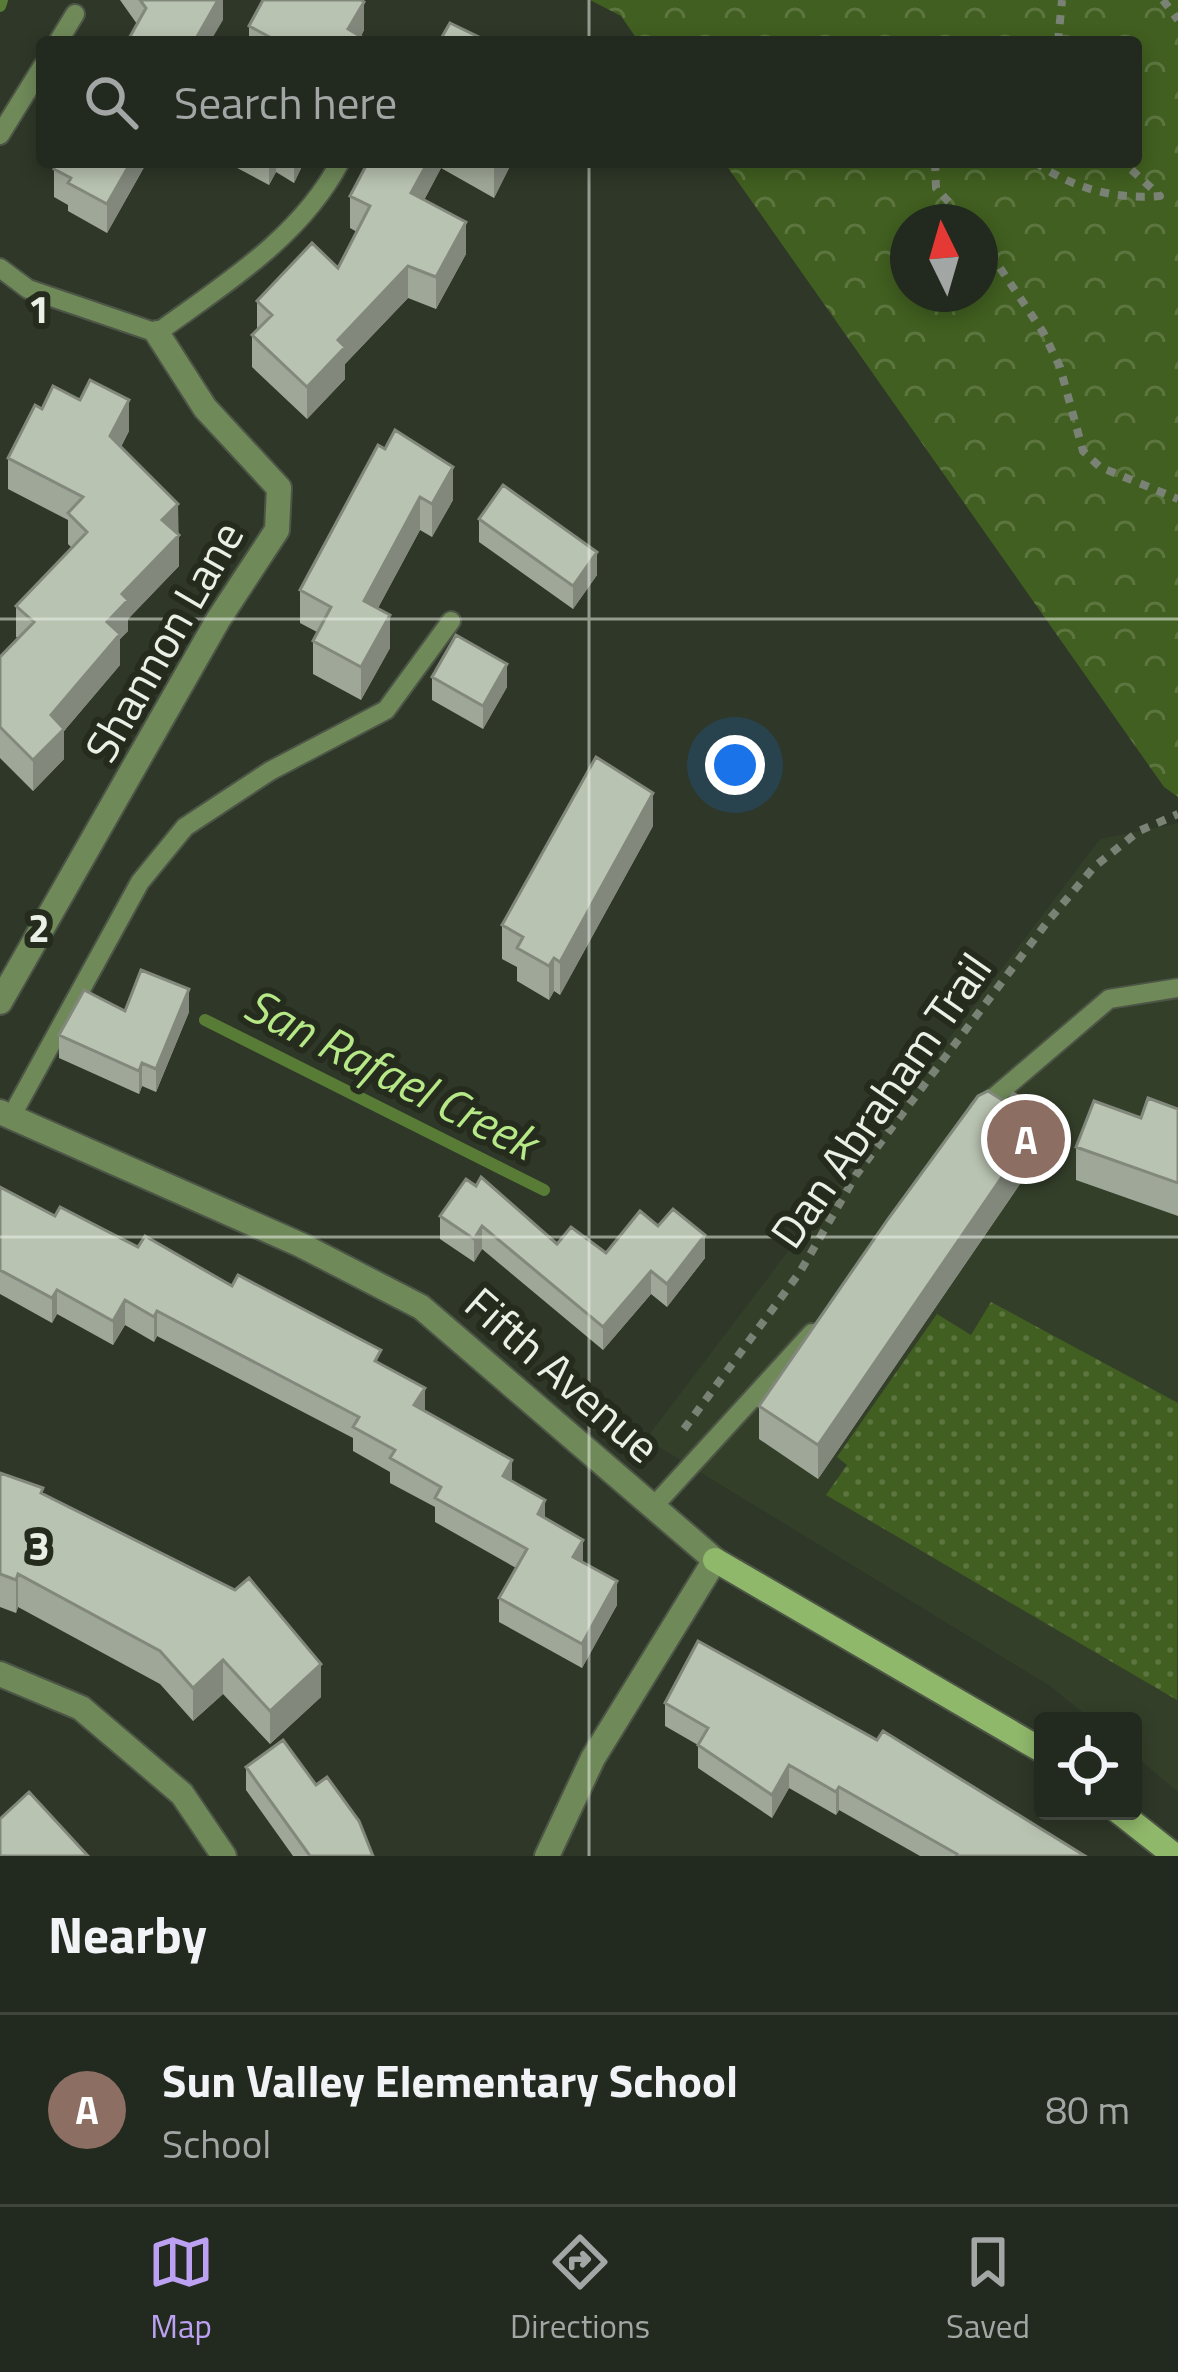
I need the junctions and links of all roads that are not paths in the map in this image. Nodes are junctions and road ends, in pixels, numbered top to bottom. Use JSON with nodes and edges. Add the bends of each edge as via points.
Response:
{"nodes":[{"id":1,"x":75,"y":14,"type":"dead end"},
{"id":2,"x":62,"y":36,"type":"edge"},
{"id":3,"x":36,"y":78,"type":"edge"},
{"id":4,"x":0,"y":135,"type":"edge"},
{"id":5,"x":337,"y":168,"type":"edge"},
{"id":6,"x":0,"y":268,"type":"edge"},
{"id":7,"x":157,"y":333,"type":"junction"},
{"id":8,"x":451,"y":621,"type":"dead end"},
{"id":9,"x":1178,"y":988,"type":"edge"},
{"id":10,"x":0,"y":1002,"type":"edge"},
{"id":11,"x":5,"y":1114,"type":"edge"},
{"id":12,"x":968,"y":1120,"type":"edge"},
{"id":13,"x":831,"y":1306,"type":"edge"},
{"id":14,"x":653,"y":1507,"type":"junction"},
{"id":15,"x":715,"y":1560,"type":"junction"},
{"id":16,"x":0,"y":1674,"type":"edge"},
{"id":17,"x":1034,"y":1746,"type":"edge"},
{"id":18,"x":1129,"y":1820,"type":"edge"},
{"id":19,"x":224,"y":1856,"type":"edge"},
{"id":20,"x":547,"y":1856,"type":"edge"},
{"id":21,"x":1175,"y":1856,"type":"edge"}],
"edges":[{"from":1,"to":2,"type":"lane"},
{"from":3,"to":4,"type":"lane"},
{"from":5,"to":7,"type":"lane","via":[[270,250]]},
{"from":6,"to":7,"type":"lane","via":[[28,289]]},
{"from":7,"to":10,"type":"street","name":"Shannon Lane","via":[[205,408],[279,488],[278,530],[218,620]]},
{"from":8,"to":11,"type":"lane","via":[[386,710],[185,827],[140,882]]},
{"from":9,"to":12,"type":"lane","via":[[1109,999]]},
{"from":11,"to":14,"type":"street","name":"Fifth Avenue","via":[[421,1307]]},
{"from":13,"to":14,"type":"lane"},
{"from":14,"to":15,"type":"street","name":"Fifth Avenue"},
{"from":15,"to":17,"type":"street","name":"Fifth Avenue"},
{"from":15,"to":20,"type":"street","via":[[592,1758]]},
{"from":16,"to":19,"type":"street","via":[[81,1708],[182,1794]]},
{"from":18,"to":21,"type":"street"}]}
